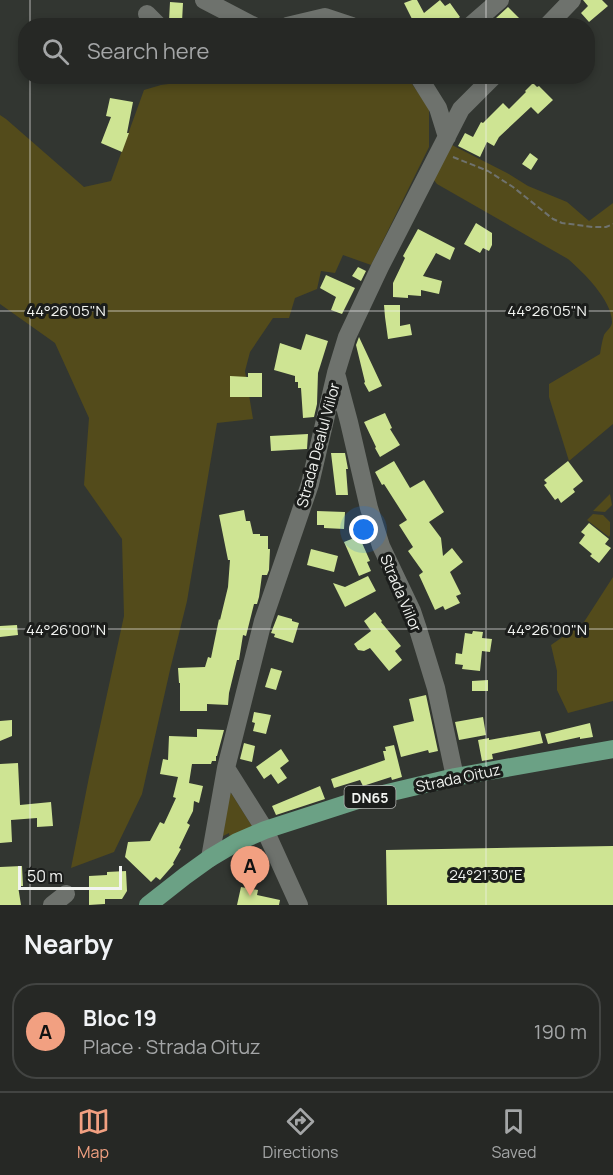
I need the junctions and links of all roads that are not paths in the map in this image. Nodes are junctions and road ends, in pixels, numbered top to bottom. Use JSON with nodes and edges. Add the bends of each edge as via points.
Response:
{"nodes":[{"id":1,"x":204,"y":0,"type":"edge"},
{"id":2,"x":500,"y":0,"type":"edge"},
{"id":3,"x":572,"y":0,"type":"edge"},
{"id":4,"x":239,"y":18,"type":"edge"},
{"id":5,"x":479,"y":18,"type":"edge"},
{"id":6,"x":555,"y":18,"type":"edge"},
{"id":7,"x":423,"y":84,"type":"edge"},
{"id":8,"x":486,"y":84,"type":"edge"},
{"id":9,"x":443,"y":144,"type":"junction"},
{"id":10,"x":336,"y":373,"type":"junction"},
{"id":11,"x":613,"y":749,"type":"edge"},
{"id":12,"x":226,"y":768,"type":"junction"},
{"id":13,"x":455,"y":777,"type":"junction"},
{"id":14,"x":265,"y":830,"type":"junction"},
{"id":15,"x":210,"y":858,"type":"junction"},
{"id":16,"x":150,"y":905,"type":"edge"},
{"id":17,"x":298,"y":905,"type":"edge"}],
"edges":[{"from":1,"to":4,"type":"street"},
{"from":2,"to":5,"type":"street"},
{"from":3,"to":6,"type":"street"},
{"from":7,"to":9,"type":"street","via":[[438,108]]},
{"from":8,"to":9,"type":"street","name":"Strada Dealul Viilor","via":[[461,109]]},
{"from":9,"to":10,"type":"street","name":"Strada Dealul Viilor","via":[[347,337]]},
{"from":10,"to":12,"type":"street","name":"Strada Dealul Viilor","via":[[310,484],[262,621]]},
{"from":10,"to":13,"type":"street","name":"Strada Viilor","via":[[381,546],[414,618],[436,688]]},
{"from":11,"to":13,"type":"main road","name":"Strada Oituz","number":"DN65"},
{"from":12,"to":14,"type":"street"},
{"from":12,"to":15,"type":"street","name":"Strada Dealul Viilor"},
{"from":13,"to":14,"type":"main road","name":"Strada Oituz","number":"DN65","via":[[358,800]]},
{"from":14,"to":15,"type":"main road","name":"Strada Oituz","number":"DN65"},
{"from":14,"to":17,"type":"street"},
{"from":15,"to":16,"type":"main road","name":"Strada Oituz","number":"DN65"}]}
